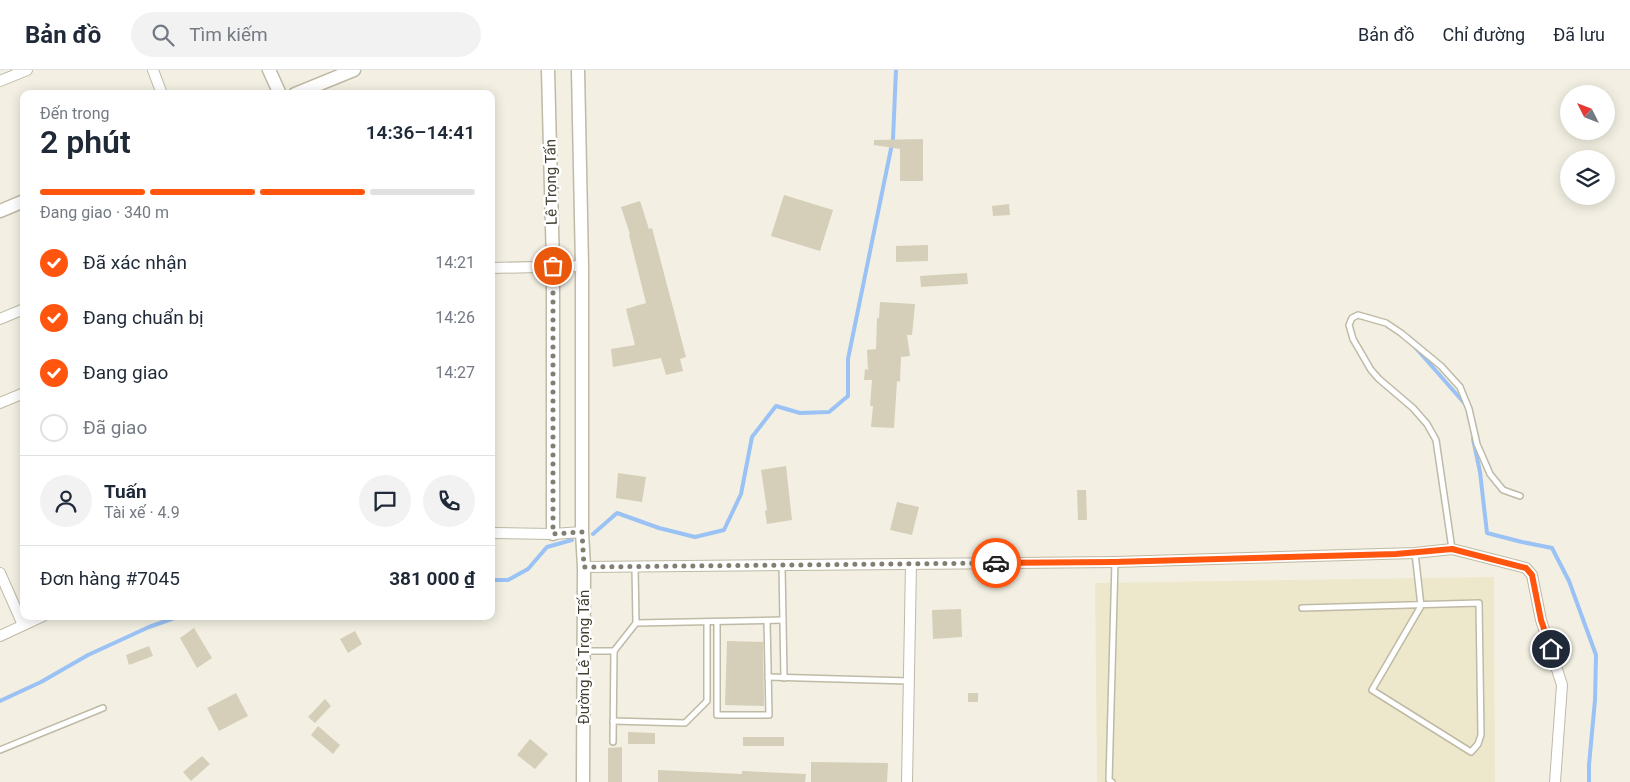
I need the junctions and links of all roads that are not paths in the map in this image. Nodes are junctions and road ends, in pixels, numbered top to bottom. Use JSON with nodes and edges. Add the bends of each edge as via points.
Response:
{"nodes":[{"id":1,"x":27,"y":70,"type":"edge"},
{"id":2,"x":153,"y":70,"type":"edge"},
{"id":3,"x":269,"y":70,"type":"edge"},
{"id":4,"x":354,"y":70,"type":"edge"},
{"id":5,"x":548,"y":70,"type":"edge"},
{"id":6,"x":578,"y":70,"type":"edge"},
{"id":7,"x":0,"y":81,"type":"edge"},
{"id":8,"x":160,"y":90,"type":"edge"},
{"id":9,"x":278,"y":90,"type":"edge"},
{"id":10,"x":305,"y":90,"type":"edge"},
{"id":11,"x":20,"y":202,"type":"edge"},
{"id":12,"x":0,"y":210,"type":"edge"},
{"id":13,"x":553,"y":266,"type":"junction"},
{"id":14,"x":582,"y":266,"type":"junction"},
{"id":15,"x":495,"y":268,"type":"edge"},
{"id":16,"x":20,"y":311,"type":"edge"},
{"id":17,"x":0,"y":319,"type":"edge"},
{"id":18,"x":20,"y":395,"type":"edge"},
{"id":19,"x":0,"y":403,"type":"edge"},
{"id":20,"x":1520,"y":496,"type":"dead end"},
{"id":21,"x":495,"y":532,"type":"edge"},
{"id":22,"x":582,"y":532,"type":"junction"},
{"id":23,"x":553,"y":534,"type":"junction"},
{"id":24,"x":1452,"y":549,"type":"junction"},
{"id":25,"x":1415,"y":553,"type":"junction"},
{"id":26,"x":1114,"y":562,"type":"junction"},
{"id":27,"x":911,"y":564,"type":"junction"},
{"id":28,"x":782,"y":566,"type":"junction"},
{"id":29,"x":584,"y":567,"type":"junction"},
{"id":30,"x":634,"y":567,"type":"junction"},
{"id":31,"x":0,"y":573,"type":"edge"},
{"id":32,"x":1420,"y":606,"type":"junction"},
{"id":33,"x":1302,"y":608,"type":"dead end"},
{"id":34,"x":20,"y":616,"type":"edge"},
{"id":35,"x":22,"y":620,"type":"edge"},
{"id":36,"x":35,"y":620,"type":"edge"},
{"id":37,"x":783,"y":620,"type":"junction"},
{"id":38,"x":767,"y":621,"type":"junction"},
{"id":39,"x":707,"y":622,"type":"junction"},
{"id":40,"x":717,"y":622,"type":"junction"},
{"id":41,"x":636,"y":623,"type":"junction"},
{"id":42,"x":24,"y":625,"type":"junction"},
{"id":43,"x":0,"y":636,"type":"edge"},
{"id":44,"x":584,"y":651,"type":"junction"},
{"id":45,"x":614,"y":651,"type":"junction"},
{"id":46,"x":768,"y":677,"type":"junction"},
{"id":47,"x":784,"y":678,"type":"junction"},
{"id":48,"x":909,"y":681,"type":"junction"},
{"id":49,"x":103,"y":708,"type":"dead end"},
{"id":50,"x":613,"y":721,"type":"junction"},
{"id":51,"x":613,"y":742,"type":"dead end"},
{"id":52,"x":0,"y":750,"type":"edge"},
{"id":53,"x":583,"y":782,"type":"edge"},
{"id":54,"x":907,"y":782,"type":"edge"},
{"id":55,"x":1112,"y":782,"type":"edge"},
{"id":56,"x":1555,"y":782,"type":"edge"}],
"edges":[{"from":1,"to":7,"type":"street"},
{"from":2,"to":8,"type":"street"},
{"from":3,"to":9,"type":"street"},
{"from":4,"to":10,"type":"street"},
{"from":5,"to":13,"type":"street","name":"Lê Trọng Tấn"},
{"from":6,"to":14,"type":"street","name":"Lê Trọng Tấn"},
{"from":11,"to":12,"type":"street"},
{"from":13,"to":14,"type":"street"},
{"from":13,"to":15,"type":"street"},
{"from":13,"to":23,"type":"street","name":"Lê Trọng Tấn"},
{"from":14,"to":22,"type":"street","name":"Lê Trọng Tấn"},
{"from":16,"to":17,"type":"street"},
{"from":18,"to":19,"type":"street"},
{"from":20,"to":24,"type":"lane","via":[[1503,490],[1490,474],[1477,444],[1460,387],[1441,366],[1386,323],[1358,315],[1352,318],[1349,325],[1353,339],[1372,370],[1428,424],[1436,440]]},
{"from":21,"to":23,"type":"street"},
{"from":22,"to":23,"type":"street"},
{"from":22,"to":29,"type":"street","name":"Đường Lê Trọng Tấn"},
{"from":24,"to":25,"type":"street"},
{"from":24,"to":56,"type":"street","via":[[1526,568],[1532,575],[1541,620],[1562,684]]},
{"from":25,"to":26,"type":"street"},
{"from":25,"to":32,"type":"lane"},
{"from":26,"to":27,"type":"street"},
{"from":26,"to":55,"type":"lane","via":[[1109,780]]},
{"from":27,"to":28,"type":"street"},
{"from":27,"to":48,"type":"street"},
{"from":28,"to":30,"type":"street"},
{"from":28,"to":37,"type":"lane"},
{"from":29,"to":30,"type":"street"},
{"from":29,"to":44,"type":"street","name":"Đường Lê Trọng Tấn"},
{"from":30,"to":41,"type":"lane"},
{"from":31,"to":34,"type":"street"},
{"from":32,"to":32,"type":"lane","via":[[1372,690],[1471,752],[1481,735],[1479,603]]},
{"from":32,"to":33,"type":"lane"},
{"from":35,"to":42,"type":"street"},
{"from":36,"to":42,"type":"street"},
{"from":37,"to":38,"type":"lane"},
{"from":37,"to":47,"type":"lane"},
{"from":38,"to":40,"type":"lane"},
{"from":38,"to":46,"type":"lane"},
{"from":39,"to":40,"type":"lane"},
{"from":39,"to":41,"type":"lane"},
{"from":39,"to":50,"type":"lane","via":[[707,701],[685,723]]},
{"from":40,"to":46,"type":"lane","via":[[717,715],[769,715]]},
{"from":41,"to":45,"type":"lane"},
{"from":42,"to":43,"type":"street"},
{"from":44,"to":45,"type":"lane"},
{"from":44,"to":53,"type":"street","name":"Đường Lê Trọng Tấn"},
{"from":45,"to":50,"type":"lane"},
{"from":46,"to":47,"type":"lane"},
{"from":47,"to":48,"type":"lane"},
{"from":48,"to":54,"type":"street"},
{"from":49,"to":52,"type":"lane"},
{"from":50,"to":51,"type":"lane"}]}
